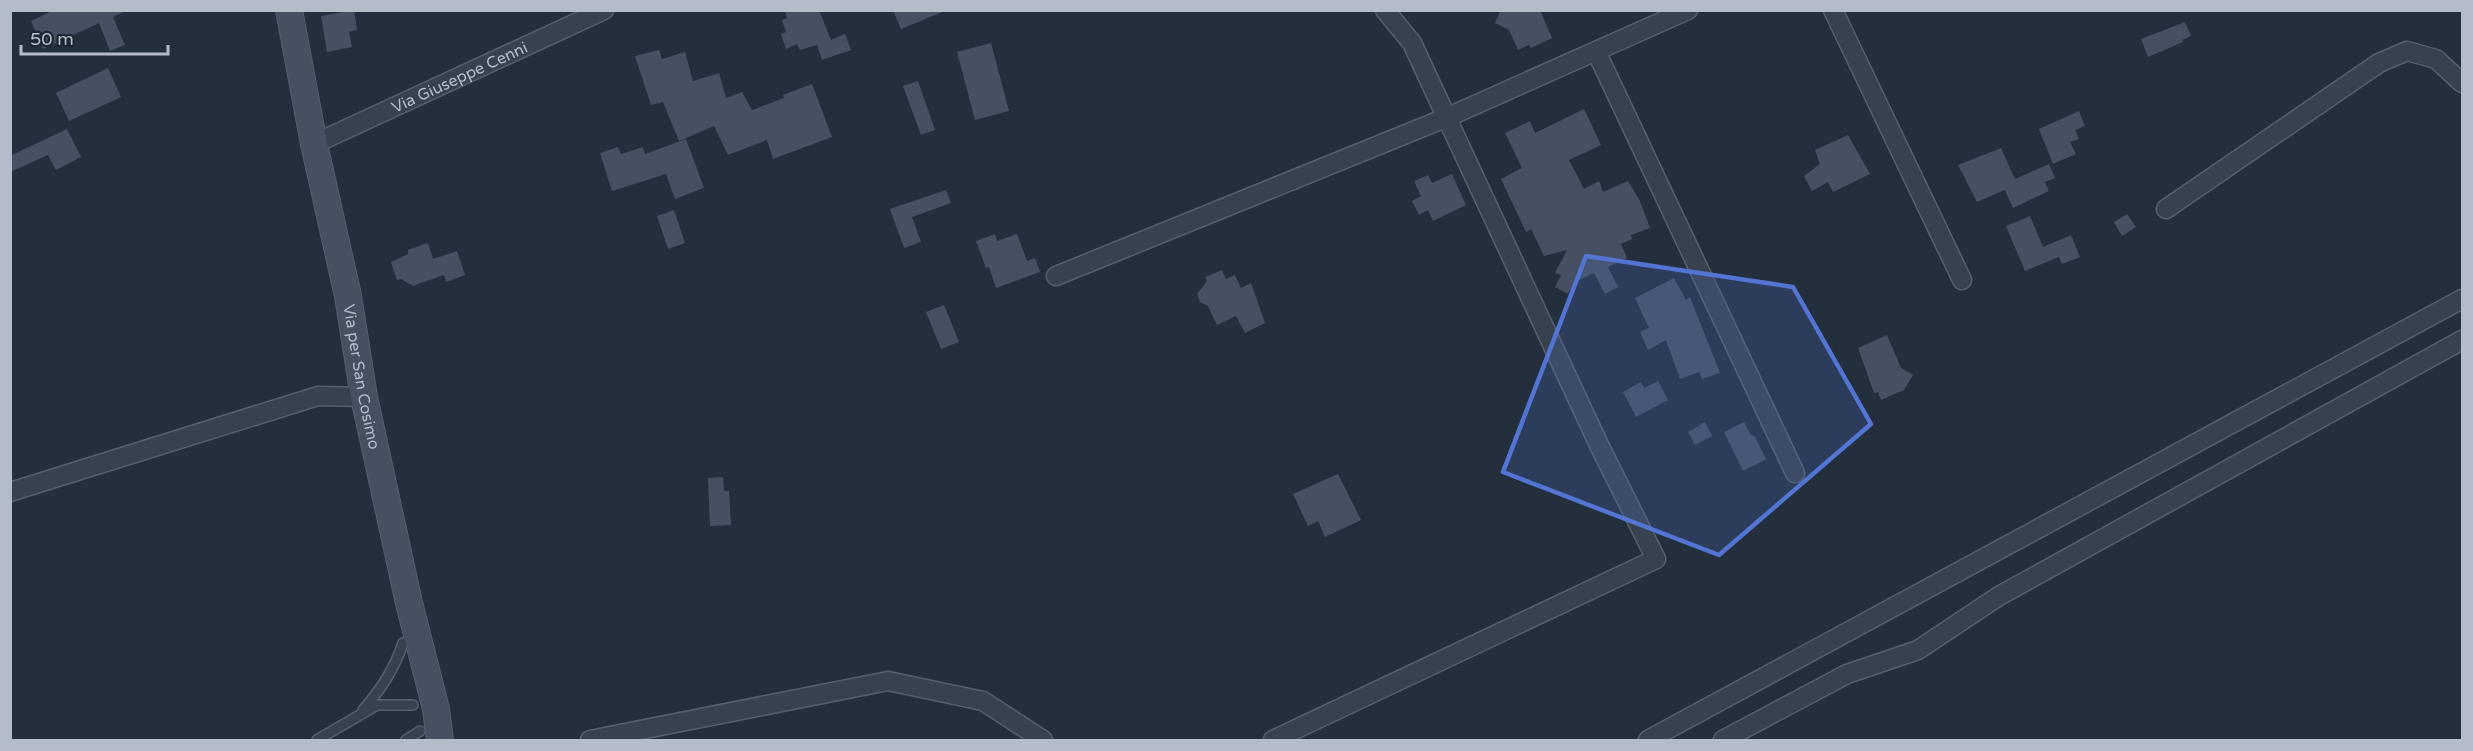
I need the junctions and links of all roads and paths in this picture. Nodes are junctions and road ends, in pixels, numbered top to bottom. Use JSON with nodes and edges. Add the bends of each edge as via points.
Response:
{"nodes":[{"id":1,"x":289,"y":10,"type":"edge"},
{"id":2,"x":604,"y":10,"type":"edge"},
{"id":3,"x":1385,"y":10,"type":"edge"},
{"id":4,"x":1689,"y":10,"type":"edge"},
{"id":5,"x":1833,"y":10,"type":"edge"},
{"id":6,"x":1596,"y":51,"type":"junction"},
{"id":7,"x":2463,"y":83,"type":"edge"},
{"id":8,"x":1448,"y":117,"type":"junction"},
{"id":9,"x":314,"y":144,"type":"junction"},
{"id":10,"x":2166,"y":209,"type":"dead end"},
{"id":11,"x":1056,"y":276,"type":"dead end"},
{"id":12,"x":1962,"y":280,"type":"dead end"},
{"id":13,"x":2463,"y":299,"type":"edge"},
{"id":14,"x":2463,"y":340,"type":"edge"},
{"id":15,"x":364,"y":397,"type":"junction"},
{"id":16,"x":1795,"y":473,"type":"dead end"},
{"id":17,"x":10,"y":492,"type":"edge"},
{"id":18,"x":403,"y":643,"type":"dead end"},
{"id":19,"x":413,"y":705,"type":"dead end"},
{"id":20,"x":360,"y":713,"type":"junction"},
{"id":21,"x":430,"y":736,"type":"edge"},
{"id":22,"x":317,"y":741,"type":"edge"},
{"id":23,"x":406,"y":741,"type":"edge"},
{"id":24,"x":590,"y":741,"type":"edge"},
{"id":25,"x":1042,"y":741,"type":"edge"},
{"id":26,"x":1273,"y":741,"type":"edge"},
{"id":27,"x":1648,"y":741,"type":"edge"},
{"id":28,"x":1723,"y":741,"type":"edge"}],
"edges":[{"from":1,"to":9,"type":"street","name":"Via per San Cosimo"},
{"from":2,"to":9,"type":"street","name":"Via Giuseppe Cenni"},
{"from":3,"to":8,"type":"street","via":[[1412,42]]},
{"from":4,"to":6,"type":"street"},
{"from":5,"to":12,"type":"street"},
{"from":6,"to":8,"type":"street"},
{"from":6,"to":16,"type":"street"},
{"from":7,"to":10,"type":"street","via":[[2436,59],[2407,51],[2379,63]]},
{"from":8,"to":11,"type":"street"},
{"from":8,"to":26,"type":"street","via":[[1599,446],[1656,559]]},
{"from":9,"to":15,"type":"street","name":"Via per San Cosimo","via":[[348,297]]},
{"from":13,"to":27,"type":"street"},
{"from":14,"to":28,"type":"street","via":[[1999,596],[1918,650],[1847,674]]},
{"from":15,"to":17,"type":"street","via":[[318,396]]},
{"from":15,"to":21,"type":"street","name":"Via per San Cosimo","via":[[436,709]]},
{"from":18,"to":20,"type":"lane","via":[[387,680]]},
{"from":19,"to":20,"type":"lane","via":[[377,705]]},
{"from":20,"to":22,"type":"lane"},
{"from":21,"to":23,"type":"lane"},
{"from":24,"to":25,"type":"street","via":[[888,681],[983,701]]}]}
